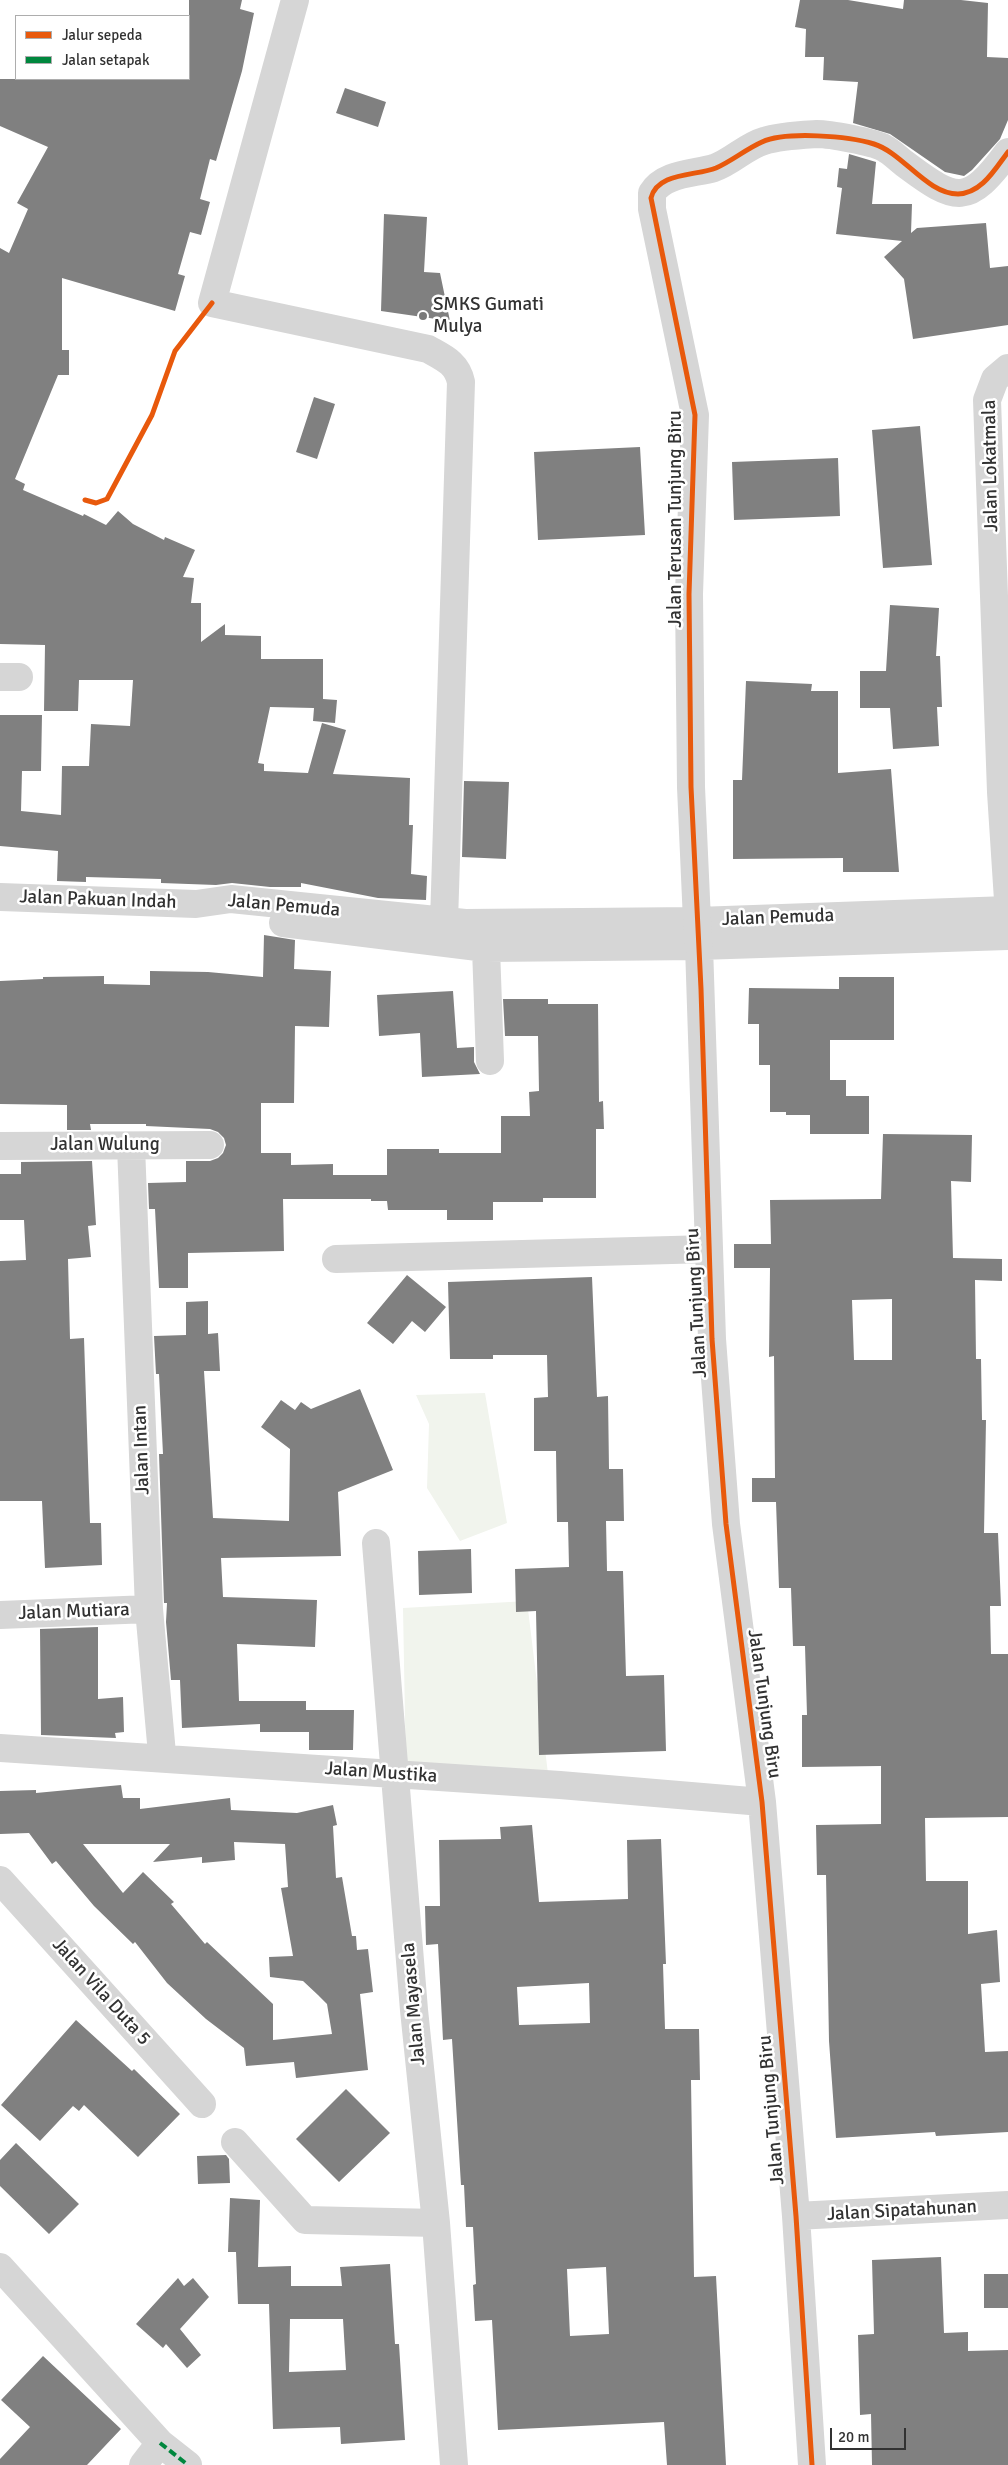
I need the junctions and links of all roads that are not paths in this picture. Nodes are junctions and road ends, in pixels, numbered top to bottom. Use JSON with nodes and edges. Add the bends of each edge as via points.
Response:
{"nodes":[{"id":1,"x":295,"y":0,"type":"edge"},
{"id":2,"x":1008,"y":152,"type":"edge"},
{"id":3,"x":1008,"y":368,"type":"edge"},
{"id":4,"x":1002,"y":676,"type":"edge"},
{"id":5,"x":0,"y":897,"type":"edge"},
{"id":6,"x":1008,"y":900,"type":"edge"},
{"id":7,"x":196,"y":904,"type":"junction"},
{"id":8,"x":1008,"y":910,"type":"edge"},
{"id":9,"x":444,"y":922,"type":"junction"},
{"id":10,"x":698,"y":933,"type":"junction"},
{"id":11,"x":1008,"y":936,"type":"edge"},
{"id":12,"x":486,"y":948,"type":"junction"},
{"id":13,"x":490,"y":1061,"type":"dead end"},
{"id":14,"x":210,"y":1145,"type":"dead end"},
{"id":15,"x":0,"y":1146,"type":"edge"},
{"id":16,"x":131,"y":1146,"type":"junction"},
{"id":17,"x":709,"y":1249,"type":"junction"},
{"id":18,"x":336,"y":1259,"type":"dead end"},
{"id":19,"x":376,"y":1543,"type":"dead end"},
{"id":20,"x":148,"y":1609,"type":"junction"},
{"id":21,"x":0,"y":1614,"type":"edge"},
{"id":22,"x":0,"y":1748,"type":"edge"},
{"id":23,"x":162,"y":1754,"type":"dead end"},
{"id":24,"x":396,"y":1774,"type":"junction"},
{"id":25,"x":762,"y":1802,"type":"junction"},
{"id":26,"x":0,"y":1880,"type":"edge"},
{"id":27,"x":202,"y":2104,"type":"dead end"},
{"id":28,"x":235,"y":2142,"type":"dead end"},
{"id":29,"x":1008,"y":2206,"type":"edge"},
{"id":30,"x":796,"y":2216,"type":"junction"},
{"id":31,"x":436,"y":2223,"type":"junction"},
{"id":32,"x":0,"y":2267,"type":"edge"},
{"id":33,"x":151,"y":2458,"type":"edge"},
{"id":34,"x":188,"y":2465,"type":"edge"},
{"id":35,"x":454,"y":2465,"type":"edge"},
{"id":36,"x":812,"y":2465,"type":"edge"}],
"edges":[{"from":1,"to":9,"type":"street","via":[[212,303],[428,350],[448,360],[458,371],[461,382]]},
{"from":2,"to":10,"type":"street","name":"Jalan Terusan Tunjung Biru","via":[[988,178],[974,189],[959,194],[937,188],[885,148],[818,134],[764,141],[716,168],[666,180],[655,189],[651,198],[694,415],[689,594],[691,787]]},
{"from":3,"to":4,"type":"street","name":"Jalan Lokatmala","via":[[995,379],[987,400]]},
{"from":4,"to":6,"type":"street","name":"Jalan Lokatmala"},
{"from":5,"to":7,"type":"street","name":"Jalan Pakuan Indah"},
{"from":7,"to":9,"type":"street","name":"Jalan Pemuda","via":[[231,899]]},
{"from":7,"to":12,"type":"street","name":"Jalan Pemuda","via":[[231,916]]},
{"from":8,"to":10,"type":"street","name":"Jalan Pemuda"},
{"from":9,"to":10,"type":"street","name":"Jalan Pemuda"},
{"from":10,"to":11,"type":"street","name":"Jalan Pemuda"},
{"from":10,"to":12,"type":"street","name":"Jalan Pemuda"},
{"from":10,"to":17,"type":"street","name":"Jalan Tunjung Biru"},
{"from":12,"to":13,"type":"street"},
{"from":14,"to":16,"type":"street","name":"Jalan Wulung"},
{"from":15,"to":16,"type":"street","name":"Jalan Wulung"},
{"from":16,"to":20,"type":"street","name":"Jalan Intan"},
{"from":17,"to":18,"type":"street"},
{"from":17,"to":25,"type":"street","name":"Jalan Tunjung Biru","via":[[712,1339],[726,1524]]},
{"from":19,"to":24,"type":"street","name":"Jalan Mayasela"},
{"from":20,"to":21,"type":"street","name":"Jalan Mutiara"},
{"from":20,"to":23,"type":"street","name":"Jalan Intan"},
{"from":22,"to":24,"type":"street","name":"Jalan Mustika"},
{"from":24,"to":25,"type":"street","name":"Jalan Mustika"},
{"from":24,"to":31,"type":"street","name":"Jalan Mayasela","via":[[414,2010]]},
{"from":25,"to":30,"type":"street","name":"Jalan Tunjung Biru"},
{"from":26,"to":27,"type":"street","name":"Jalan Vila Duta 5"},
{"from":28,"to":31,"type":"street","via":[[305,2220]]},
{"from":29,"to":30,"type":"street","name":"Jalan Sipatahunan"},
{"from":30,"to":36,"type":"street","name":"Jalan Tunjung Biru"},
{"from":31,"to":35,"type":"street","name":"Jalan Mayasela"},
{"from":32,"to":33,"type":"street"},
{"from":33,"to":34,"type":"street"}]}
